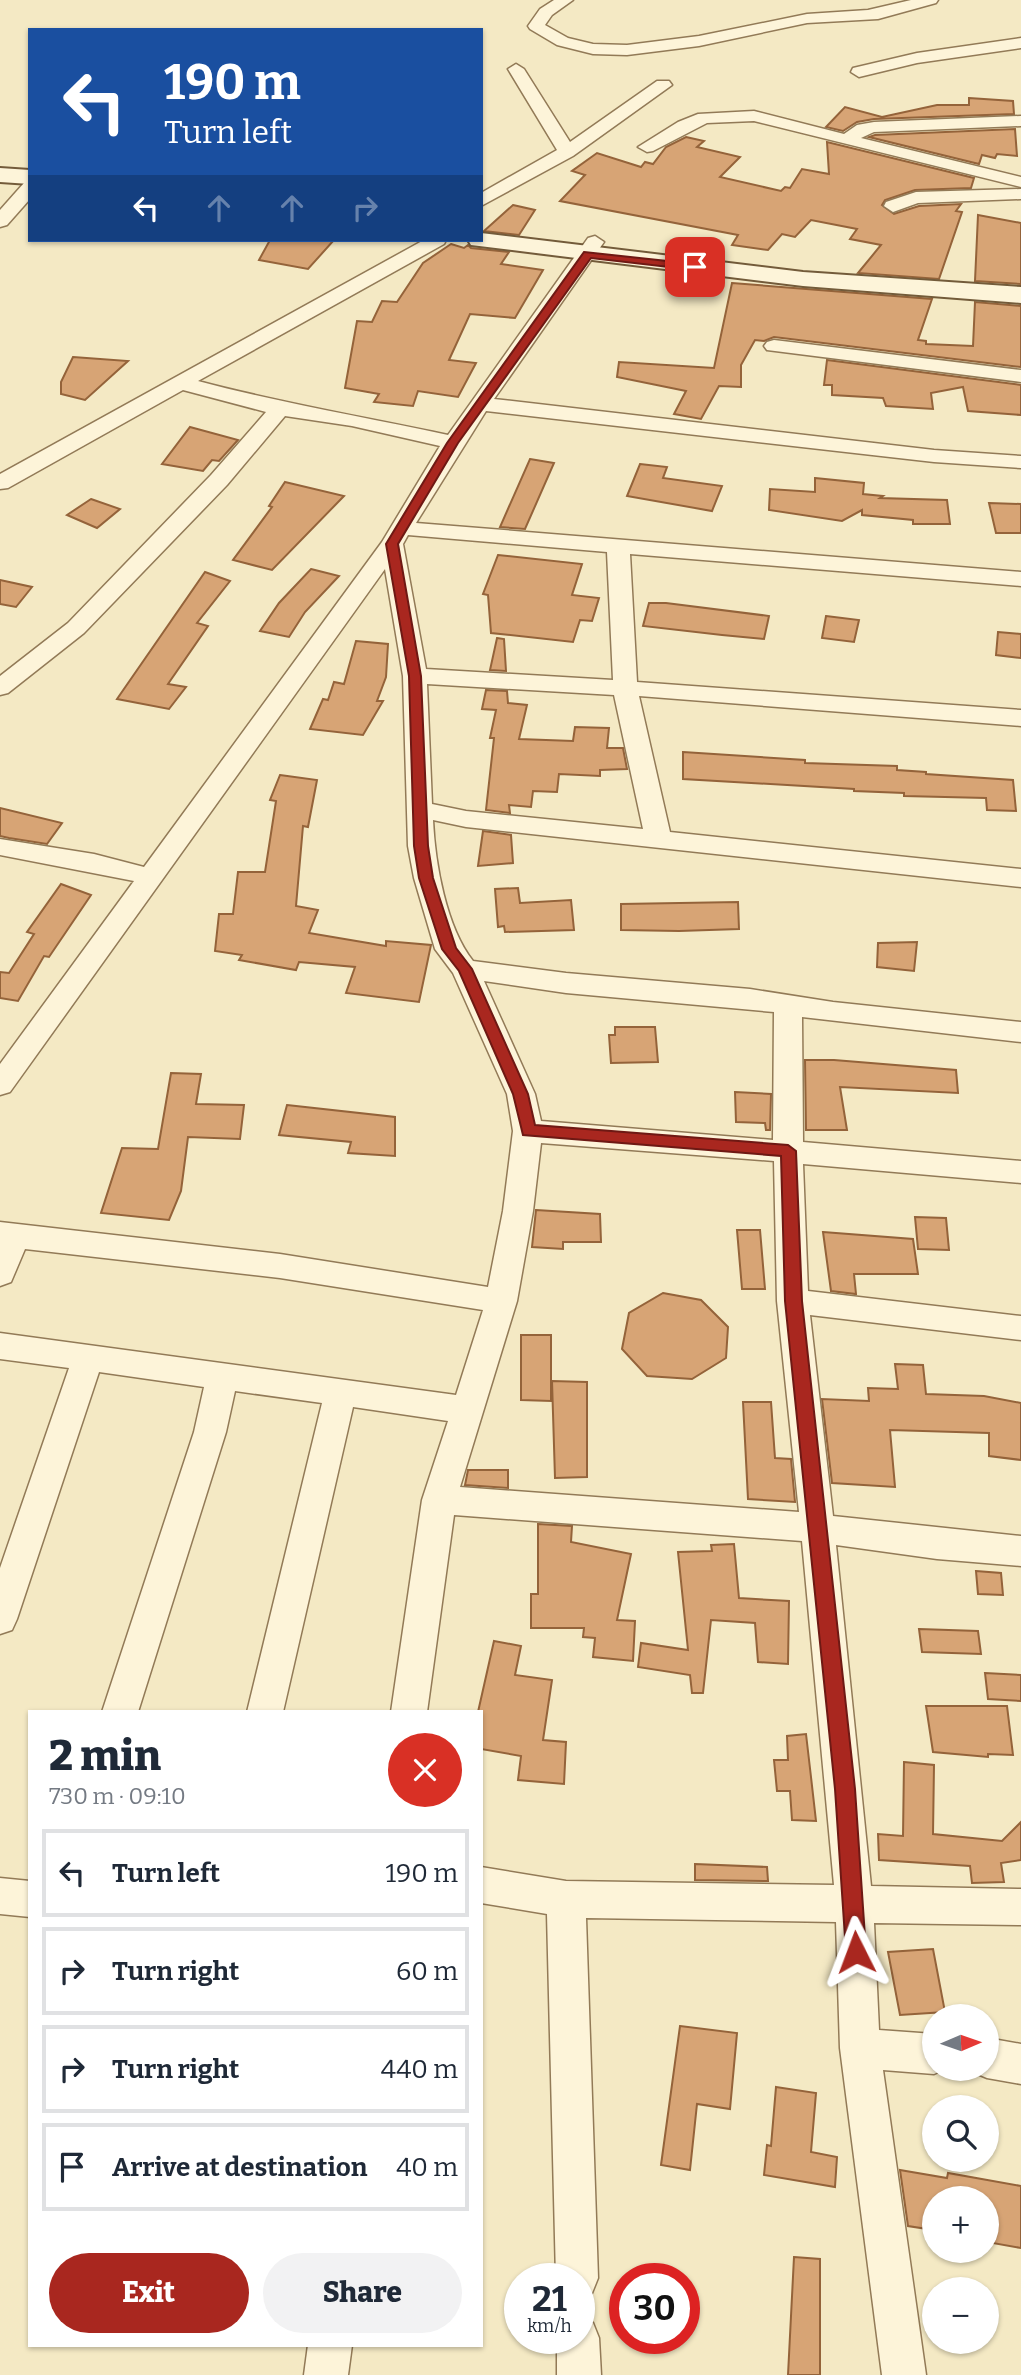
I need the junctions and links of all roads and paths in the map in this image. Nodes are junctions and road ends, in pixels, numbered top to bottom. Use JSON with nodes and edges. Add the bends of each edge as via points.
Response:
{"nodes":[{"id":1,"x":565,"y":0,"type":"edge"},
{"id":2,"x":930,"y":0,"type":"edge"},
{"id":3,"x":1021,"y":43,"type":"edge"},
{"id":4,"x":516,"y":69,"type":"dead end"},
{"id":5,"x":859,"y":72,"type":"dead end"},
{"id":6,"x":663,"y":85,"type":"dead end"},
{"id":7,"x":1021,"y":121,"type":"edge"},
{"id":8,"x":848,"y":139,"type":"junction"},
{"id":9,"x":647,"y":147,"type":"dead end"},
{"id":10,"x":567,"y":152,"type":"junction"},
{"id":11,"x":0,"y":175,"type":"edge"},
{"id":12,"x":28,"y":177,"type":"edge"},
{"id":13,"x":1021,"y":182,"type":"edge"},
{"id":14,"x":0,"y":185,"type":"edge"},
{"id":15,"x":28,"y":187,"type":"edge"},
{"id":16,"x":28,"y":189,"type":"edge"},
{"id":17,"x":1021,"y":194,"type":"edge"},
{"id":18,"x":483,"y":200,"type":"edge"},
{"id":19,"x":893,"y":206,"type":"dead end"},
{"id":20,"x":0,"y":221,"type":"edge"},
{"id":21,"x":483,"y":227,"type":"edge"},
{"id":22,"x":483,"y":240,"type":"edge"},
{"id":23,"x":433,"y":242,"type":"edge"},
{"id":24,"x":592,"y":248,"type":"junction"},
{"id":25,"x":1021,"y":281,"type":"edge"},
{"id":26,"x":1021,"y":295,"type":"edge"},
{"id":27,"x":774,"y":346,"type":"dead end"},
{"id":28,"x":1021,"y":376,"type":"edge"},
{"id":29,"x":180,"y":383,"type":"junction"},
{"id":30,"x":480,"y":404,"type":"junction"},
{"id":31,"x":280,"y":409,"type":"junction"},
{"id":32,"x":453,"y":443,"type":"junction"},
{"id":33,"x":1021,"y":462,"type":"edge"},
{"id":34,"x":0,"y":483,"type":"edge"},
{"id":35,"x":396,"y":536,"type":"junction"},
{"id":36,"x":618,"y":545,"type":"junction"},
{"id":37,"x":1021,"y":579,"type":"edge"},
{"id":38,"x":415,"y":676,"type":"junction"},
{"id":39,"x":0,"y":688,"type":"edge"},
{"id":40,"x":625,"y":688,"type":"junction"},
{"id":41,"x":1021,"y":718,"type":"edge"},
{"id":42,"x":422,"y":810,"type":"junction"},
{"id":43,"x":657,"y":838,"type":"junction"},
{"id":44,"x":0,"y":847,"type":"edge"},
{"id":45,"x":151,"y":877,"type":"junction"},
{"id":46,"x":1021,"y":878,"type":"edge"},
{"id":47,"x":465,"y":969,"type":"junction"},
{"id":48,"x":788,"y":1005,"type":"junction"},
{"id":49,"x":1021,"y":1032,"type":"edge"},
{"id":50,"x":0,"y":1086,"type":"edge"},
{"id":51,"x":528,"y":1131,"type":"junction"},
{"id":52,"x":788,"y":1151,"type":"junction"},
{"id":53,"x":1021,"y":1172,"type":"edge"},
{"id":54,"x":8,"y":1235,"type":"edge"},
{"id":55,"x":0,"y":1274,"type":"edge"},
{"id":56,"x":501,"y":1301,"type":"junction"},
{"id":57,"x":793,"y":1301,"type":"junction"},
{"id":58,"x":1021,"y":1328,"type":"edge"},
{"id":59,"x":0,"y":1346,"type":"edge"},
{"id":60,"x":88,"y":1358,"type":"junction"},
{"id":61,"x":222,"y":1377,"type":"junction"},
{"id":62,"x":340,"y":1393,"type":"junction"},
{"id":63,"x":467,"y":1410,"type":"junction"},
{"id":64,"x":439,"y":1500,"type":"junction"},
{"id":65,"x":817,"y":1529,"type":"junction"},
{"id":66,"x":1021,"y":1551,"type":"edge"},
{"id":67,"x":0,"y":1619,"type":"edge"},
{"id":68,"x":121,"y":1710,"type":"edge"},
{"id":69,"x":265,"y":1710,"type":"edge"},
{"id":70,"x":409,"y":1710,"type":"edge"},
{"id":71,"x":483,"y":1885,"type":"edge"},
{"id":72,"x":0,"y":1896,"type":"edge"},
{"id":73,"x":28,"y":1899,"type":"edge"},
{"id":74,"x":566,"y":1899,"type":"junction"},
{"id":75,"x":854,"y":1905,"type":"junction"},
{"id":76,"x":1021,"y":1908,"type":"edge"},
{"id":77,"x":860,"y":2048,"type":"junction"},
{"id":78,"x":922,"y":2053,"type":"edge"},
{"id":79,"x":999,"y":2060,"type":"edge"},
{"id":80,"x":1021,"y":2064,"type":"edge"},
{"id":81,"x":576,"y":2263,"type":"edge"},
{"id":82,"x":330,"y":2347,"type":"edge"},
{"id":83,"x":578,"y":2354,"type":"edge"},
{"id":84,"x":326,"y":2375,"type":"edge"},
{"id":85,"x":579,"y":2375,"type":"edge"},
{"id":86,"x":904,"y":2375,"type":"edge"}],
"edges":[{"from":1,"to":2,"type":"street","via":[[546,12],[536,26],[548,36],[590,49],[635,50],[800,19],[877,14]]},
{"from":3,"to":5,"type":"street","via":[[917,58]]},
{"from":4,"to":10,"type":"street"},
{"from":6,"to":10,"type":"street"},
{"from":7,"to":8,"type":"street","via":[[874,127]]},
{"from":8,"to":9,"type":"street","via":[[754,116],[719,116],[693,122]]},
{"from":8,"to":13,"type":"street"},
{"from":10,"to":18,"type":"street"},
{"from":11,"to":12,"type":"main road"},
{"from":14,"to":15,"type":"main road"},
{"from":16,"to":20,"type":"street"},
{"from":17,"to":19,"type":"street","via":[[916,198]]},
{"from":21,"to":24,"type":"main road"},
{"from":22,"to":24,"type":"main road"},
{"from":23,"to":29,"type":"street"},
{"from":24,"to":25,"type":"main road"},
{"from":24,"to":26,"type":"main road","via":[[803,279]]},
{"from":24,"to":30,"type":"street"},
{"from":27,"to":28,"type":"street"},
{"from":29,"to":31,"type":"street"},
{"from":29,"to":34,"type":"street"},
{"from":30,"to":32,"type":"street"},
{"from":30,"to":33,"type":"street"},
{"from":31,"to":32,"type":"street"},
{"from":31,"to":39,"type":"street","via":[[219,480],[76,628]]},
{"from":32,"to":35,"type":"street"},
{"from":35,"to":36,"type":"street"},
{"from":35,"to":38,"type":"street"},
{"from":35,"to":45,"type":"street"},
{"from":36,"to":37,"type":"street"},
{"from":36,"to":40,"type":"street"},
{"from":38,"to":40,"type":"street"},
{"from":38,"to":42,"type":"street"},
{"from":40,"to":41,"type":"street"},
{"from":40,"to":43,"type":"street"},
{"from":42,"to":43,"type":"street"},
{"from":42,"to":47,"type":"street","via":[[426,878],[449,949]]},
{"from":43,"to":46,"type":"street"},
{"from":44,"to":45,"type":"street"},
{"from":45,"to":50,"type":"street"},
{"from":47,"to":48,"type":"street","via":[[566,984]]},
{"from":47,"to":51,"type":"street","via":[[521,1094]]},
{"from":48,"to":49,"type":"street"},
{"from":48,"to":52,"type":"street"},
{"from":51,"to":52,"type":"street"},
{"from":51,"to":56,"type":"street"},
{"from":52,"to":53,"type":"street"},
{"from":52,"to":57,"type":"street"},
{"from":54,"to":55,"type":"street"},
{"from":54,"to":56,"type":"street","via":[[280,1266]]},
{"from":56,"to":63,"type":"street"},
{"from":57,"to":58,"type":"street"},
{"from":57,"to":65,"type":"street"},
{"from":59,"to":60,"type":"street"},
{"from":60,"to":61,"type":"street"},
{"from":60,"to":67,"type":"street"},
{"from":61,"to":62,"type":"street"},
{"from":61,"to":68,"type":"street","via":[[210,1432]]},
{"from":62,"to":63,"type":"street"},
{"from":62,"to":69,"type":"street"},
{"from":63,"to":64,"type":"street"},
{"from":64,"to":65,"type":"street"},
{"from":64,"to":70,"type":"street"},
{"from":65,"to":66,"type":"street"},
{"from":65,"to":75,"type":"street"},
{"from":71,"to":74,"type":"street"},
{"from":72,"to":73,"type":"street"},
{"from":74,"to":75,"type":"street"},
{"from":74,"to":81,"type":"street"},
{"from":75,"to":76,"type":"street"},
{"from":75,"to":77,"type":"street"},
{"from":77,"to":78,"type":"street"},
{"from":77,"to":86,"type":"street"},
{"from":79,"to":80,"type":"street"},
{"from":82,"to":84,"type":"street"},
{"from":83,"to":85,"type":"street"}]}
